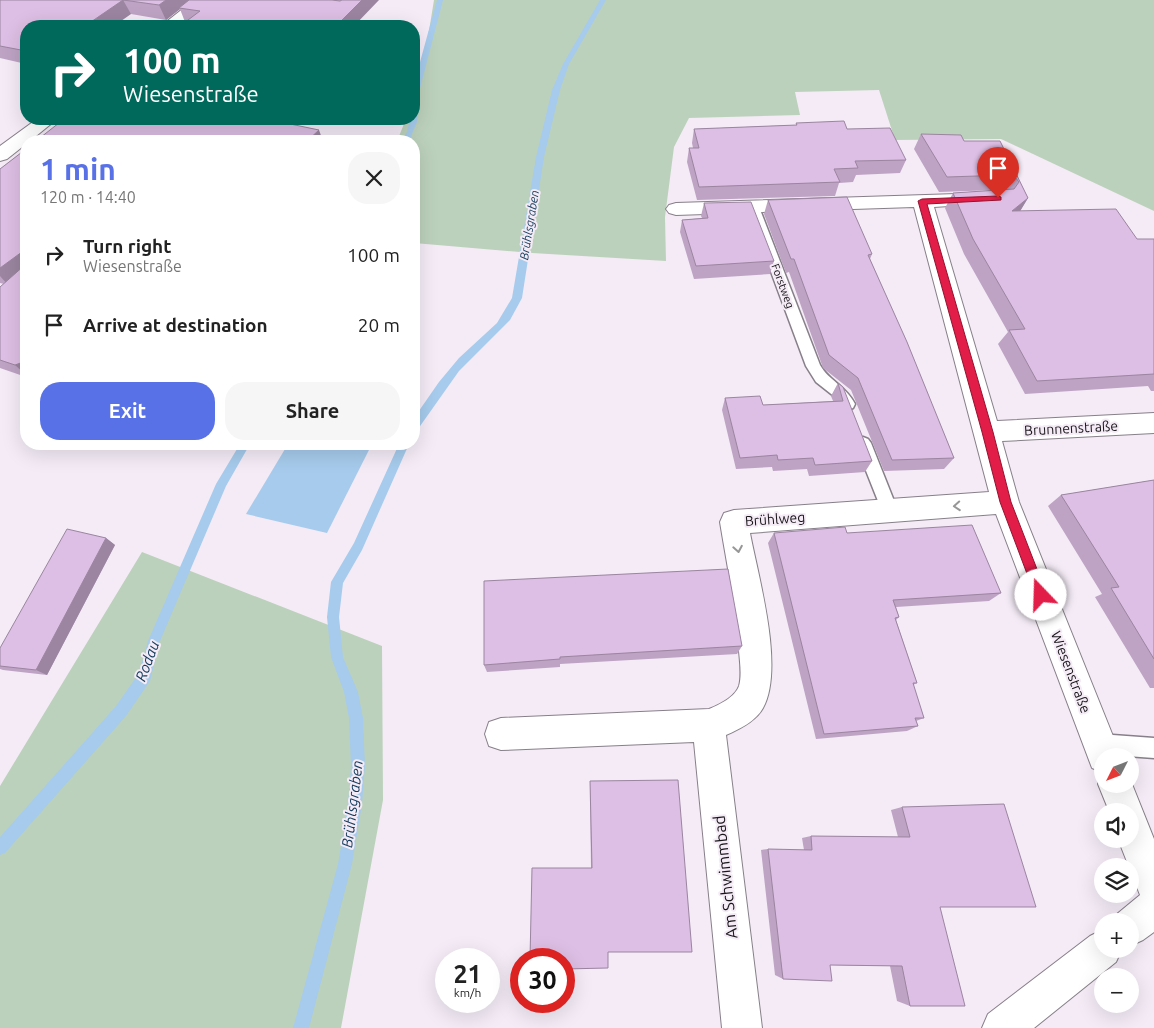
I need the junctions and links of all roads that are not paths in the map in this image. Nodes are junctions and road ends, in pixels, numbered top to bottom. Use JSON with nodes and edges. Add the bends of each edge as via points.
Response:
{"nodes":[{"id":1,"x":203,"y":0,"type":"edge"},
{"id":2,"x":177,"y":20,"type":"edge"},
{"id":3,"x":40,"y":125,"type":"edge"},
{"id":4,"x":27,"y":135,"type":"edge"},
{"id":5,"x":20,"y":140,"type":"edge"},
{"id":6,"x":0,"y":155,"type":"edge"},
{"id":7,"x":998,"y":198,"type":"edge"},
{"id":8,"x":922,"y":201,"type":"junction"},
{"id":9,"x":753,"y":207,"type":"junction"},
{"id":10,"x":676,"y":209,"type":"dead end"},
{"id":11,"x":813,"y":366,"type":"joint"},
{"id":12,"x":1154,"y":423,"type":"edge"},
{"id":13,"x":988,"y":432,"type":"junction"},
{"id":14,"x":1005,"y":502,"type":"junction"},
{"id":15,"x":890,"y":511,"type":"junction"},
{"id":16,"x":709,"y":725,"type":"junction"},
{"id":17,"x":501,"y":734,"type":"dead end"},
{"id":18,"x":1101,"y":748,"type":"edge"},
{"id":19,"x":1154,"y":748,"type":"edge"},
{"id":20,"x":1139,"y":749,"type":"edge"},
{"id":21,"x":1139,"y":846,"type":"edge"},
{"id":22,"x":1154,"y":884,"type":"edge"},
{"id":23,"x":1154,"y":908,"type":"edge"},
{"id":24,"x":1139,"y":920,"type":"edge"},
{"id":25,"x":1094,"y":956,"type":"edge"},
{"id":26,"x":742,"y":1028,"type":"edge"},
{"id":27,"x":1002,"y":1028,"type":"edge"}],
"edges":[{"from":1,"to":2,"type":"street"},
{"from":3,"to":4,"type":"street"},
{"from":5,"to":6,"type":"street"},
{"from":7,"to":8,"type":"street"},
{"from":8,"to":9,"type":"street"},
{"from":8,"to":13,"type":"street","name":"Wiesenstraße"},
{"from":9,"to":10,"type":"street"},
{"from":9,"to":11,"type":"lane","name":"Forstweg"},
{"from":11,"to":15,"type":"lane","via":[[818,376],[844,395]]},
{"from":12,"to":13,"type":"street","name":"Brunnenstraße"},
{"from":13,"to":14,"type":"street","name":"Wiesenstraße"},
{"from":14,"to":15,"type":"street","name":"Brühlweg","one_way":true},
{"from":14,"to":18,"type":"street","name":"Wiesenstraße"},
{"from":15,"to":16,"type":"street","name":"Brühlweg","one_way":true,"via":[[734,522],[757,658],[757,681],[743,706],[724,720]]},
{"from":16,"to":17,"type":"street"},
{"from":16,"to":26,"type":"street","name":"Am Schwimmbad"},
{"from":19,"to":20,"type":"lane"},
{"from":21,"to":22,"type":"street"},
{"from":23,"to":24,"type":"street"},
{"from":25,"to":27,"type":"street"}]}
